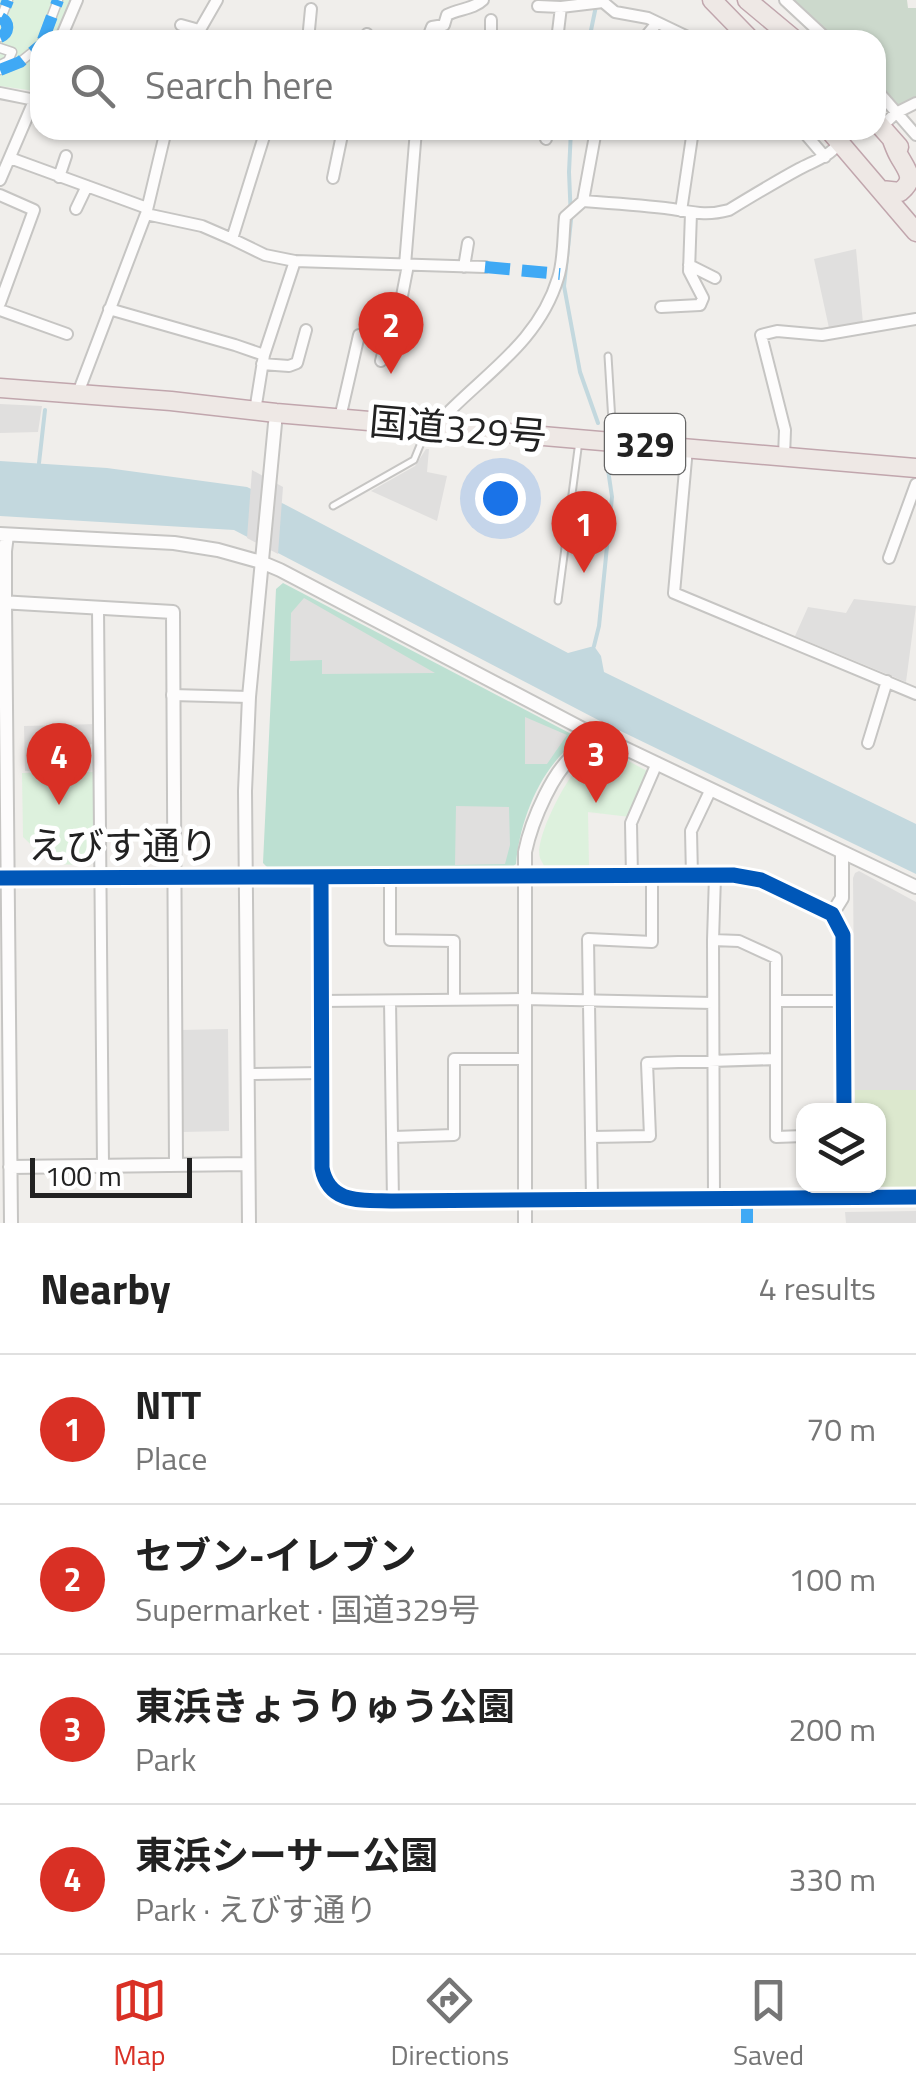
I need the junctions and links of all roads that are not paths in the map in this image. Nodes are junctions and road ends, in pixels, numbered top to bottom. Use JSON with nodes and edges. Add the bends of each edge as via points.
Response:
{"nodes":[{"id":1,"x":8,"y":0,"type":"edge"},
{"id":2,"x":58,"y":0,"type":"edge"},
{"id":3,"x":77,"y":0,"type":"edge"},
{"id":4,"x":483,"y":0,"type":"edge"},
{"id":5,"x":712,"y":0,"type":"edge"},
{"id":6,"x":747,"y":0,"type":"edge"},
{"id":7,"x":784,"y":0,"type":"edge"},
{"id":8,"x":212,"y":1,"type":"edge"},
{"id":9,"x":588,"y":2,"type":"edge"},
{"id":10,"x":538,"y":6,"type":"dead end"},
{"id":11,"x":561,"y":7,"type":"junction"},
{"id":12,"x":311,"y":9,"type":"dead end"},
{"id":13,"x":1,"y":18,"type":"edge"},
{"id":14,"x":491,"y":20,"type":"dead end"},
{"id":15,"x":657,"y":23,"type":"junction"},
{"id":16,"x":181,"y":25,"type":"dead end"},
{"id":17,"x":46,"y":30,"type":"edge"},
{"id":18,"x":64,"y":30,"type":"edge"},
{"id":19,"x":188,"y":30,"type":"edge"},
{"id":20,"x":198,"y":30,"type":"edge"},
{"id":21,"x":309,"y":30,"type":"edge"},
{"id":22,"x":431,"y":30,"type":"edge"},
{"id":23,"x":490,"y":30,"type":"edge"},
{"id":24,"x":558,"y":30,"type":"edge"},
{"id":25,"x":651,"y":30,"type":"edge"},
{"id":26,"x":672,"y":30,"type":"edge"},
{"id":27,"x":740,"y":30,"type":"edge"},
{"id":28,"x":784,"y":30,"type":"edge"},
{"id":29,"x":817,"y":30,"type":"edge"},
{"id":30,"x":0,"y":37,"type":"edge"},
{"id":31,"x":0,"y":48,"type":"edge"},
{"id":32,"x":30,"y":53,"type":"edge"},
{"id":33,"x":0,"y":68,"type":"edge"},
{"id":34,"x":0,"y":94,"type":"edge"},
{"id":35,"x":30,"y":94,"type":"edge"},
{"id":36,"x":886,"y":101,"type":"edge"},
{"id":37,"x":915,"y":103,"type":"edge"},
{"id":38,"x":30,"y":112,"type":"edge"},
{"id":39,"x":896,"y":113,"type":"junction"},
{"id":40,"x":886,"y":125,"type":"edge"},
{"id":41,"x":886,"y":132,"type":"edge"},
{"id":42,"x":914,"y":133,"type":"edge"},
{"id":43,"x":886,"y":134,"type":"edge"},
{"id":44,"x":164,"y":140,"type":"edge"},
{"id":45,"x":263,"y":140,"type":"edge"},
{"id":46,"x":341,"y":140,"type":"edge"},
{"id":47,"x":415,"y":140,"type":"edge"},
{"id":48,"x":594,"y":140,"type":"edge"},
{"id":49,"x":692,"y":140,"type":"edge"},
{"id":50,"x":831,"y":140,"type":"edge"},
{"id":51,"x":833,"y":140,"type":"edge"},
{"id":52,"x":66,"y":156,"type":"dead end"},
{"id":53,"x":10,"y":158,"type":"junction"},
{"id":54,"x":916,"y":167,"type":"edge"},
{"id":55,"x":60,"y":177,"type":"junction"},
{"id":56,"x":333,"y":178,"type":"dead end"},
{"id":57,"x":0,"y":180,"type":"edge"},
{"id":58,"x":87,"y":186,"type":"junction"},
{"id":59,"x":881,"y":190,"type":"junction"},
{"id":60,"x":0,"y":195,"type":"edge"},
{"id":61,"x":583,"y":200,"type":"junction"},
{"id":62,"x":76,"y":209,"type":"dead end"},
{"id":63,"x":147,"y":211,"type":"junction"},
{"id":64,"x":686,"y":212,"type":"junction"},
{"id":65,"x":916,"y":232,"type":"edge"},
{"id":66,"x":232,"y":239,"type":"junction"},
{"id":67,"x":468,"y":243,"type":"dead end"},
{"id":68,"x":296,"y":261,"type":"junction"},
{"id":69,"x":406,"y":265,"type":"junction"},
{"id":70,"x":689,"y":265,"type":"junction"},
{"id":71,"x":464,"y":267,"type":"junction"},
{"id":72,"x":485,"y":267,"type":"dead end"},
{"id":73,"x":715,"y":278,"type":"dead end"},
{"id":74,"x":0,"y":306,"type":"edge"},
{"id":75,"x":661,"y":307,"type":"dead end"},
{"id":76,"x":109,"y":309,"type":"junction"},
{"id":77,"x":916,"y":319,"type":"edge"},
{"id":78,"x":306,"y":330,"type":"dead end"},
{"id":79,"x":68,"y":334,"type":"dead end"},
{"id":80,"x":360,"y":335,"type":"dead end"},
{"id":81,"x":608,"y":356,"type":"dead end"},
{"id":82,"x":263,"y":360,"type":"junction"},
{"id":83,"x":381,"y":361,"type":"dead end"},
{"id":84,"x":0,"y":388,"type":"edge"},
{"id":85,"x":78,"y":393,"type":"junction"},
{"id":86,"x":256,"y":411,"type":"junction"},
{"id":87,"x":276,"y":414,"type":"junction"},
{"id":88,"x":340,"y":418,"type":"junction"},
{"id":89,"x":435,"y":426,"type":"junction"},
{"id":90,"x":580,"y":438,"type":"junction"},
{"id":91,"x":613,"y":441,"type":"junction"},
{"id":92,"x":687,"y":448,"type":"junction"},
{"id":93,"x":784,"y":457,"type":"junction"},
{"id":94,"x":916,"y":468,"type":"edge"},
{"id":95,"x":916,"y":484,"type":"edge"},
{"id":96,"x":333,"y":506,"type":"dead end"},
{"id":97,"x":4,"y":535,"type":"edge"},
{"id":98,"x":889,"y":558,"type":"dead end"},
{"id":99,"x":261,"y":562,"type":"junction"},
{"id":100,"x":558,"y":601,"type":"dead end"},
{"id":101,"x":2,"y":602,"type":"edge"},
{"id":102,"x":98,"y":608,"type":"junction"},
{"id":103,"x":887,"y":681,"type":"junction"},
{"id":104,"x":916,"y":694,"type":"edge"},
{"id":105,"x":172,"y":695,"type":"junction"},
{"id":106,"x":248,"y":698,"type":"junction"},
{"id":107,"x":3,"y":704,"type":"edge"},
{"id":108,"x":868,"y":743,"type":"dead end"},
{"id":109,"x":595,"y":745,"type":"junction"},
{"id":110,"x":656,"y":763,"type":"junction"},
{"id":111,"x":711,"y":789,"type":"junction"},
{"id":112,"x":3,"y":805,"type":"edge"},
{"id":113,"x":842,"y":852,"type":"junction"},
{"id":114,"x":390,"y":876,"type":"junction"},
{"id":115,"x":524,"y":876,"type":"junction"},
{"id":116,"x":692,"y":876,"type":"junction"},
{"id":117,"x":715,"y":876,"type":"junction"},
{"id":118,"x":100,"y":877,"type":"junction"},
{"id":119,"x":174,"y":877,"type":"junction"},
{"id":120,"x":246,"y":877,"type":"junction"},
{"id":121,"x":632,"y":877,"type":"junction"},
{"id":122,"x":652,"y":877,"type":"junction"},
{"id":123,"x":4,"y":878,"type":"edge"},
{"id":124,"x":321,"y":878,"type":"junction"},
{"id":125,"x":916,"y":888,"type":"edge"},
{"id":126,"x":832,"y":914,"type":"junction"},
{"id":127,"x":713,"y":940,"type":"junction"},
{"id":128,"x":524,"y":999,"type":"junction"},
{"id":129,"x":454,"y":1000,"type":"junction"},
{"id":130,"x":589,"y":1000,"type":"junction"},
{"id":131,"x":321,"y":1001,"type":"junction"},
{"id":132,"x":390,"y":1001,"type":"junction"},
{"id":133,"x":776,"y":1001,"type":"junction"},
{"id":134,"x":843,"y":1001,"type":"junction"},
{"id":135,"x":713,"y":1003,"type":"junction"},
{"id":136,"x":4,"y":1052,"type":"edge"},
{"id":137,"x":524,"y":1059,"type":"junction"},
{"id":138,"x":713,"y":1059,"type":"junction"},
{"id":139,"x":776,"y":1059,"type":"junction"},
{"id":140,"x":248,"y":1074,"type":"junction"},
{"id":141,"x":322,"y":1074,"type":"junction"},
{"id":142,"x":844,"y":1103,"type":"edge"},
{"id":143,"x":592,"y":1136,"type":"junction"},
{"id":144,"x":796,"y":1136,"type":"edge"},
{"id":145,"x":393,"y":1138,"type":"junction"},
{"id":146,"x":248,"y":1164,"type":"junction"},
{"id":147,"x":176,"y":1165,"type":"junction"},
{"id":148,"x":103,"y":1166,"type":"junction"},
{"id":149,"x":5,"y":1167,"type":"edge"},
{"id":150,"x":807,"y":1193,"type":"edge"},
{"id":151,"x":868,"y":1193,"type":"edge"},
{"id":152,"x":916,"y":1197,"type":"edge"},
{"id":153,"x":714,"y":1198,"type":"junction"},
{"id":154,"x":525,"y":1199,"type":"junction"},
{"id":155,"x":592,"y":1199,"type":"junction"},
{"id":156,"x":393,"y":1200,"type":"junction"},
{"id":157,"x":12,"y":1223,"type":"edge"},
{"id":158,"x":249,"y":1223,"type":"edge"},
{"id":159,"x":525,"y":1223,"type":"edge"}],
"edges":[{"from":1,"to":13,"type":"street"},
{"from":2,"to":17,"type":"street"},
{"from":3,"to":18,"type":"street"},
{"from":4,"to":22,"type":"street","via":[[455,10]]},
{"from":5,"to":27,"type":"highway"},
{"from":6,"to":28,"type":"highway"},
{"from":7,"to":29,"type":"street"},
{"from":8,"to":20,"type":"street"},
{"from":9,"to":11,"type":"street"},
{"from":9,"to":15,"type":"street"},
{"from":10,"to":11,"type":"street"},
{"from":11,"to":24,"type":"street"},
{"from":12,"to":21,"type":"street"},
{"from":13,"to":30,"type":"street","via":[[8,28]]},
{"from":14,"to":23,"type":"street"},
{"from":15,"to":25,"type":"street"},
{"from":15,"to":26,"type":"street"},
{"from":16,"to":19,"type":"street"},
{"from":31,"to":33,"type":"street","via":[[12,52]]},
{"from":32,"to":33,"type":"street"},
{"from":34,"to":35,"type":"street"},
{"from":36,"to":39,"type":"street"},
{"from":37,"to":39,"type":"street"},
{"from":37,"to":42,"type":"street"},
{"from":38,"to":53,"type":"street"},
{"from":39,"to":40,"type":"street"},
{"from":39,"to":42,"type":"street"},
{"from":41,"to":54,"type":"highway"},
{"from":43,"to":59,"type":"highway","via":[[911,179],[900,192]]},
{"from":44,"to":63,"type":"street"},
{"from":45,"to":66,"type":"street"},
{"from":46,"to":56,"type":"street"},
{"from":47,"to":69,"type":"street"},
{"from":48,"to":61,"type":"street"},
{"from":49,"to":64,"type":"street"},
{"from":50,"to":64,"type":"street","via":[[804,166],[729,210]]},
{"from":51,"to":59,"type":"highway"},
{"from":52,"to":55,"type":"street"},
{"from":53,"to":55,"type":"street"},
{"from":53,"to":57,"type":"street"},
{"from":55,"to":58,"type":"street"},
{"from":58,"to":62,"type":"street"},
{"from":58,"to":63,"type":"street"},
{"from":59,"to":65,"type":"highway"},
{"from":60,"to":74,"type":"street","via":[[34,210]]},
{"from":61,"to":64,"type":"street"},
{"from":61,"to":89,"type":"street","via":[[565,217],[560,276],[524,342]]},
{"from":63,"to":66,"type":"street"},
{"from":63,"to":76,"type":"street"},
{"from":64,"to":70,"type":"street"},
{"from":66,"to":68,"type":"street"},
{"from":67,"to":71,"type":"street"},
{"from":68,"to":69,"type":"street"},
{"from":68,"to":82,"type":"street"},
{"from":69,"to":71,"type":"street"},
{"from":69,"to":83,"type":"street"},
{"from":70,"to":73,"type":"street"},
{"from":70,"to":75,"type":"street","via":[[700,306]]},
{"from":71,"to":72,"type":"street"},
{"from":74,"to":79,"type":"street"},
{"from":76,"to":82,"type":"street","via":[[235,345]]},
{"from":76,"to":85,"type":"street"},
{"from":77,"to":93,"type":"street","via":[[836,333],[761,335],[785,430]]},
{"from":78,"to":82,"type":"street","via":[[297,363]]},
{"from":80,"to":88,"type":"street"},
{"from":81,"to":91,"type":"lane"},
{"from":82,"to":86,"type":"street"},
{"from":84,"to":85,"type":"highway","name":"国道329号","number":"329"},
{"from":85,"to":86,"type":"highway","name":"国道329号","number":"329"},
{"from":86,"to":87,"type":"highway","name":"国道329号","number":"329"},
{"from":87,"to":88,"type":"highway","name":"国道329号","number":"329"},
{"from":87,"to":99,"type":"street"},
{"from":88,"to":89,"type":"highway","name":"国道329号","number":"329"},
{"from":89,"to":90,"type":"highway","name":"国道329号","number":"329"},
{"from":89,"to":96,"type":"lane","via":[[414,460]]},
{"from":90,"to":91,"type":"highway","name":"国道329号","number":"329"},
{"from":90,"to":100,"type":"lane"},
{"from":91,"to":92,"type":"highway","name":"国道329号","number":"329"},
{"from":92,"to":93,"type":"highway","name":"国道329号","number":"329"},
{"from":92,"to":103,"type":"street","via":[[674,593]]},
{"from":93,"to":94,"type":"highway","name":"国道329号","number":"329"},
{"from":95,"to":98,"type":"street"},
{"from":97,"to":99,"type":"street","via":[[174,543]]},
{"from":97,"to":101,"type":"street"},
{"from":99,"to":106,"type":"street"},
{"from":99,"to":109,"type":"street","via":[[583,729]]},
{"from":101,"to":102,"type":"street"},
{"from":101,"to":107,"type":"street"},
{"from":102,"to":105,"type":"street","via":[[172,612]]},
{"from":102,"to":118,"type":"street"},
{"from":103,"to":104,"type":"street"},
{"from":103,"to":108,"type":"street"},
{"from":105,"to":106,"type":"street"},
{"from":105,"to":119,"type":"street"},
{"from":106,"to":120,"type":"street"},
{"from":107,"to":112,"type":"street"},
{"from":109,"to":110,"type":"street","via":[[620,746]]},
{"from":109,"to":115,"type":"street","via":[[571,757],[544,799],[529,833]]},
{"from":110,"to":111,"type":"street"},
{"from":110,"to":121,"type":"street","via":[[631,823]]},
{"from":111,"to":113,"type":"street"},
{"from":111,"to":116,"type":"street","via":[[692,831]]},
{"from":112,"to":123,"type":"street"},
{"from":113,"to":125,"type":"street"},
{"from":113,"to":126,"type":"street","via":[[842,898]]},
{"from":114,"to":115,"type":"street","name":"えびす通り"},
{"from":114,"to":124,"type":"street","name":"えびす通り"},
{"from":114,"to":129,"type":"street","via":[[390,940],[454,940]]},
{"from":115,"to":121,"type":"street","name":"えびす通り"},
{"from":115,"to":128,"type":"street"},
{"from":116,"to":117,"type":"street","name":"えびす通り"},
{"from":116,"to":122,"type":"street","name":"えびす通り"},
{"from":117,"to":126,"type":"street","name":"えびす通り","via":[[761,880]]},
{"from":117,"to":127,"type":"street"},
{"from":118,"to":119,"type":"street","name":"えびす通り"},
{"from":118,"to":123,"type":"street","name":"えびす通り"},
{"from":118,"to":148,"type":"street"},
{"from":119,"to":120,"type":"street","name":"えびす通り"},
{"from":119,"to":147,"type":"street"},
{"from":120,"to":124,"type":"street","name":"えびす通り"},
{"from":120,"to":140,"type":"street"},
{"from":121,"to":122,"type":"street","name":"えびす通り"},
{"from":122,"to":130,"type":"street","via":[[652,942],[588,938]]},
{"from":123,"to":136,"type":"street"},
{"from":124,"to":131,"type":"street"},
{"from":126,"to":134,"type":"street","via":[[843,935]]},
{"from":127,"to":133,"type":"street","via":[[739,941],[776,958]]},
{"from":127,"to":135,"type":"street"},
{"from":128,"to":129,"type":"street"},
{"from":128,"to":130,"type":"street"},
{"from":128,"to":137,"type":"street"},
{"from":129,"to":132,"type":"street"},
{"from":130,"to":135,"type":"street"},
{"from":130,"to":143,"type":"street"},
{"from":131,"to":132,"type":"street"},
{"from":131,"to":141,"type":"street"},
{"from":132,"to":145,"type":"street"},
{"from":133,"to":134,"type":"street"},
{"from":133,"to":139,"type":"street"},
{"from":134,"to":142,"type":"street"},
{"from":135,"to":138,"type":"street"},
{"from":136,"to":149,"type":"street"},
{"from":137,"to":145,"type":"street","via":[[454,1060],[454,1135]]},
{"from":137,"to":154,"type":"street"},
{"from":138,"to":139,"type":"street"},
{"from":138,"to":143,"type":"street","via":[[647,1062],[650,1136]]},
{"from":138,"to":153,"type":"street"},
{"from":139,"to":144,"type":"street","via":[[776,1137]]},
{"from":140,"to":141,"type":"street"},
{"from":140,"to":146,"type":"street"},
{"from":141,"to":156,"type":"street","via":[[327,1183],[342,1197]]},
{"from":143,"to":155,"type":"street"},
{"from":145,"to":156,"type":"street"},
{"from":146,"to":147,"type":"street"},
{"from":146,"to":158,"type":"street"},
{"from":147,"to":148,"type":"street"},
{"from":148,"to":149,"type":"street"},
{"from":149,"to":157,"type":"street"},
{"from":150,"to":153,"type":"street"},
{"from":151,"to":152,"type":"street"},
{"from":153,"to":155,"type":"street"},
{"from":154,"to":155,"type":"street"},
{"from":154,"to":156,"type":"street"},
{"from":154,"to":159,"type":"street"}]}
